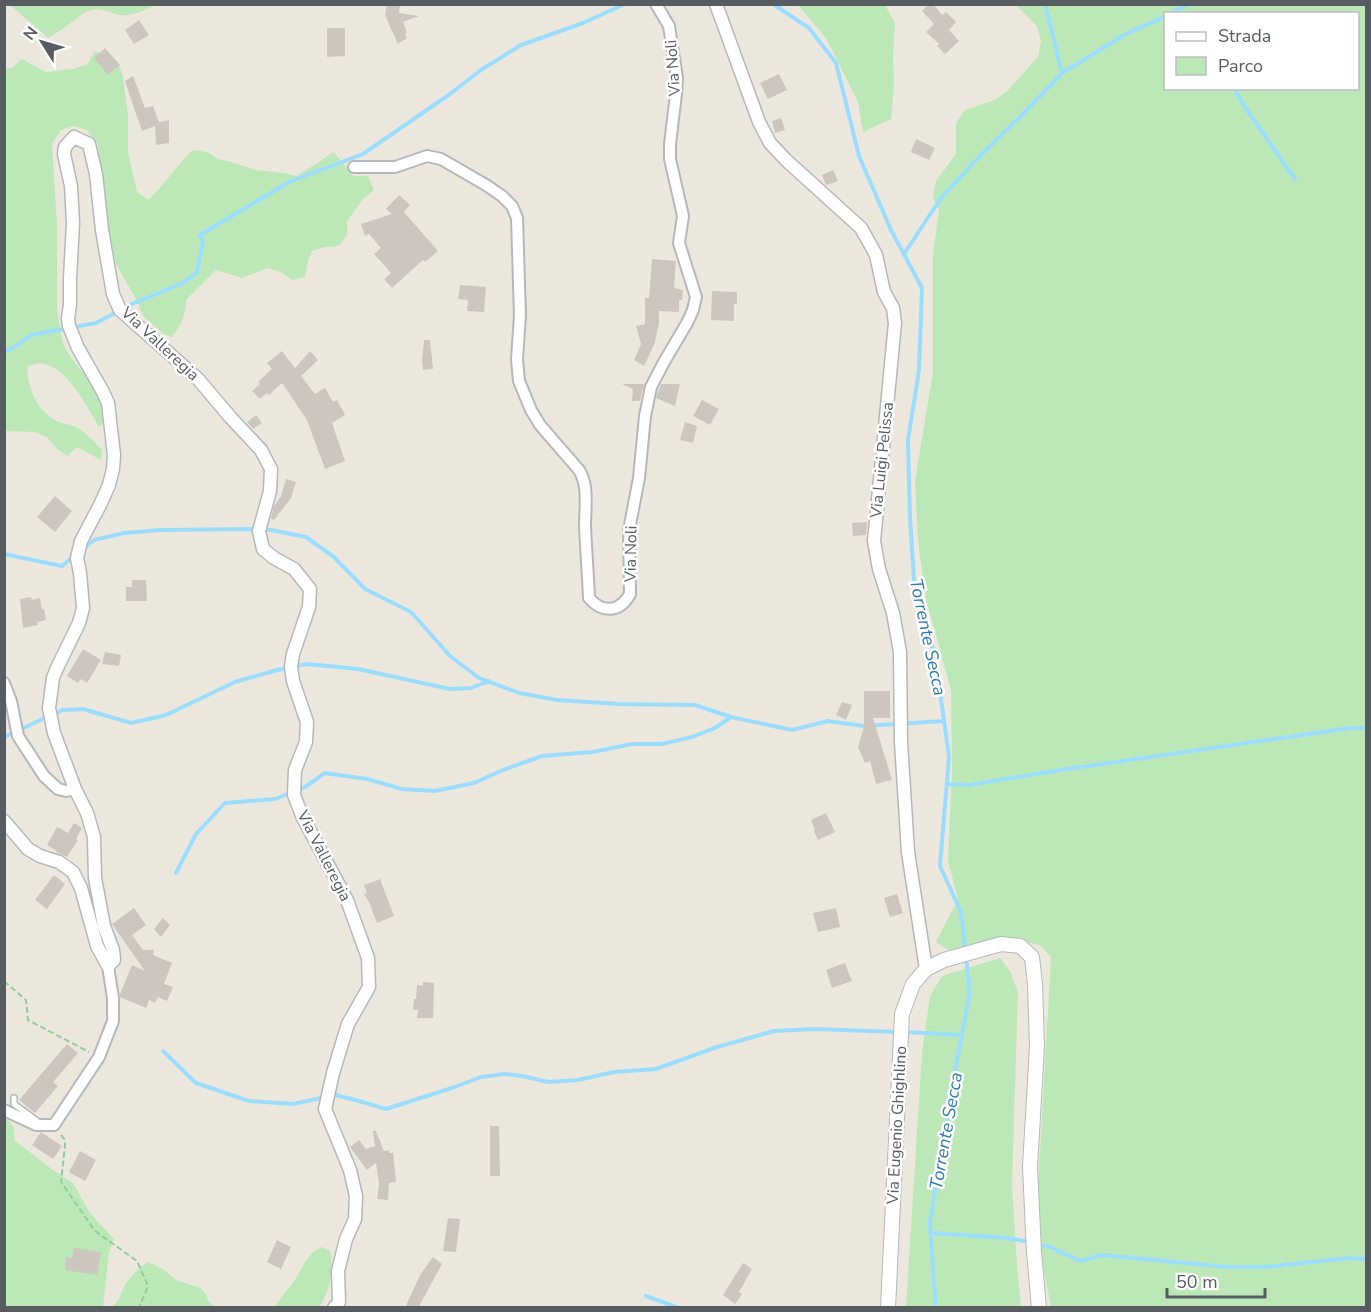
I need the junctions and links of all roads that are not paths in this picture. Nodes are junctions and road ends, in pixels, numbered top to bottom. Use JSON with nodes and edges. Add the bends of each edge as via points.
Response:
{"nodes":[{"id":1,"x":656,"y":4,"type":"edge"},
{"id":2,"x":716,"y":4,"type":"edge"},
{"id":3,"x":354,"y":167,"type":"dead end"},
{"id":4,"x":4,"y":683,"type":"edge"},
{"id":5,"x":75,"y":789,"type":"junction"},
{"id":6,"x":4,"y":821,"type":"edge"},
{"id":7,"x":108,"y":966,"type":"junction"},
{"id":8,"x":926,"y":969,"type":"junction"},
{"id":9,"x":14,"y":1098,"type":"dead end"},
{"id":10,"x":4,"y":1110,"type":"edge"},
{"id":11,"x":42,"y":1125,"type":"junction"},
{"id":12,"x":334,"y":1308,"type":"edge"},
{"id":13,"x":888,"y":1308,"type":"edge"},
{"id":14,"x":1039,"y":1308,"type":"edge"}],
"edges":[{"from":1,"to":3,"type":"street","name":"Via Noli","via":[[669,26],[677,78],[670,159],[683,216],[679,243],[696,297],[687,323],[651,387],[629,530],[630,594],[621,606],[600,608],[589,598],[583,477],[540,425],[519,381],[517,218],[512,206],[486,185],[434,157],[395,167]]},
{"from":2,"to":8,"type":"street","name":"Via Luigi Pelissa","via":[[770,143],[861,228],[876,255],[884,292],[893,308],[895,323],[874,541],[900,652],[908,852]]},
{"from":4,"to":5,"type":"street","via":[[18,736],[44,776],[58,789]]},
{"from":5,"to":7,"type":"street","name":"Via Valleregia","via":[[94,837],[95,878],[113,950],[114,960]]},
{"from":5,"to":12,"type":"street","name":"Via Valleregia","via":[[49,708],[53,678],[83,608],[77,558],[81,541],[109,485],[114,455],[108,403],[69,326],[73,223],[64,154],[74,137],[88,144],[96,174],[113,294],[120,310],[198,379],[261,450],[271,469],[270,491],[259,531],[263,549],[294,569],[310,589],[309,607],[291,666],[307,722],[306,741],[295,770],[294,795],[347,900],[369,958],[369,987],[348,1024],[325,1109],[350,1170],[356,1196],[355,1219],[338,1271],[339,1302]]},
{"from":6,"to":7,"type":"street","via":[[28,849],[73,872]]},
{"from":7,"to":11,"type":"street","via":[[113,1021],[99,1057],[54,1125]]},
{"from":8,"to":13,"type":"main road","name":"Via Eugenio Ghighlino","via":[[913,984],[902,1014]]},
{"from":8,"to":14,"type":"main road","name":"Via Eugenio Ghighlino","via":[[1001,944],[1020,946],[1032,957],[1037,1046],[1030,1167]]},
{"from":9,"to":11,"type":"lane","via":[[14,1104]]},
{"from":10,"to":11,"type":"street"}]}
